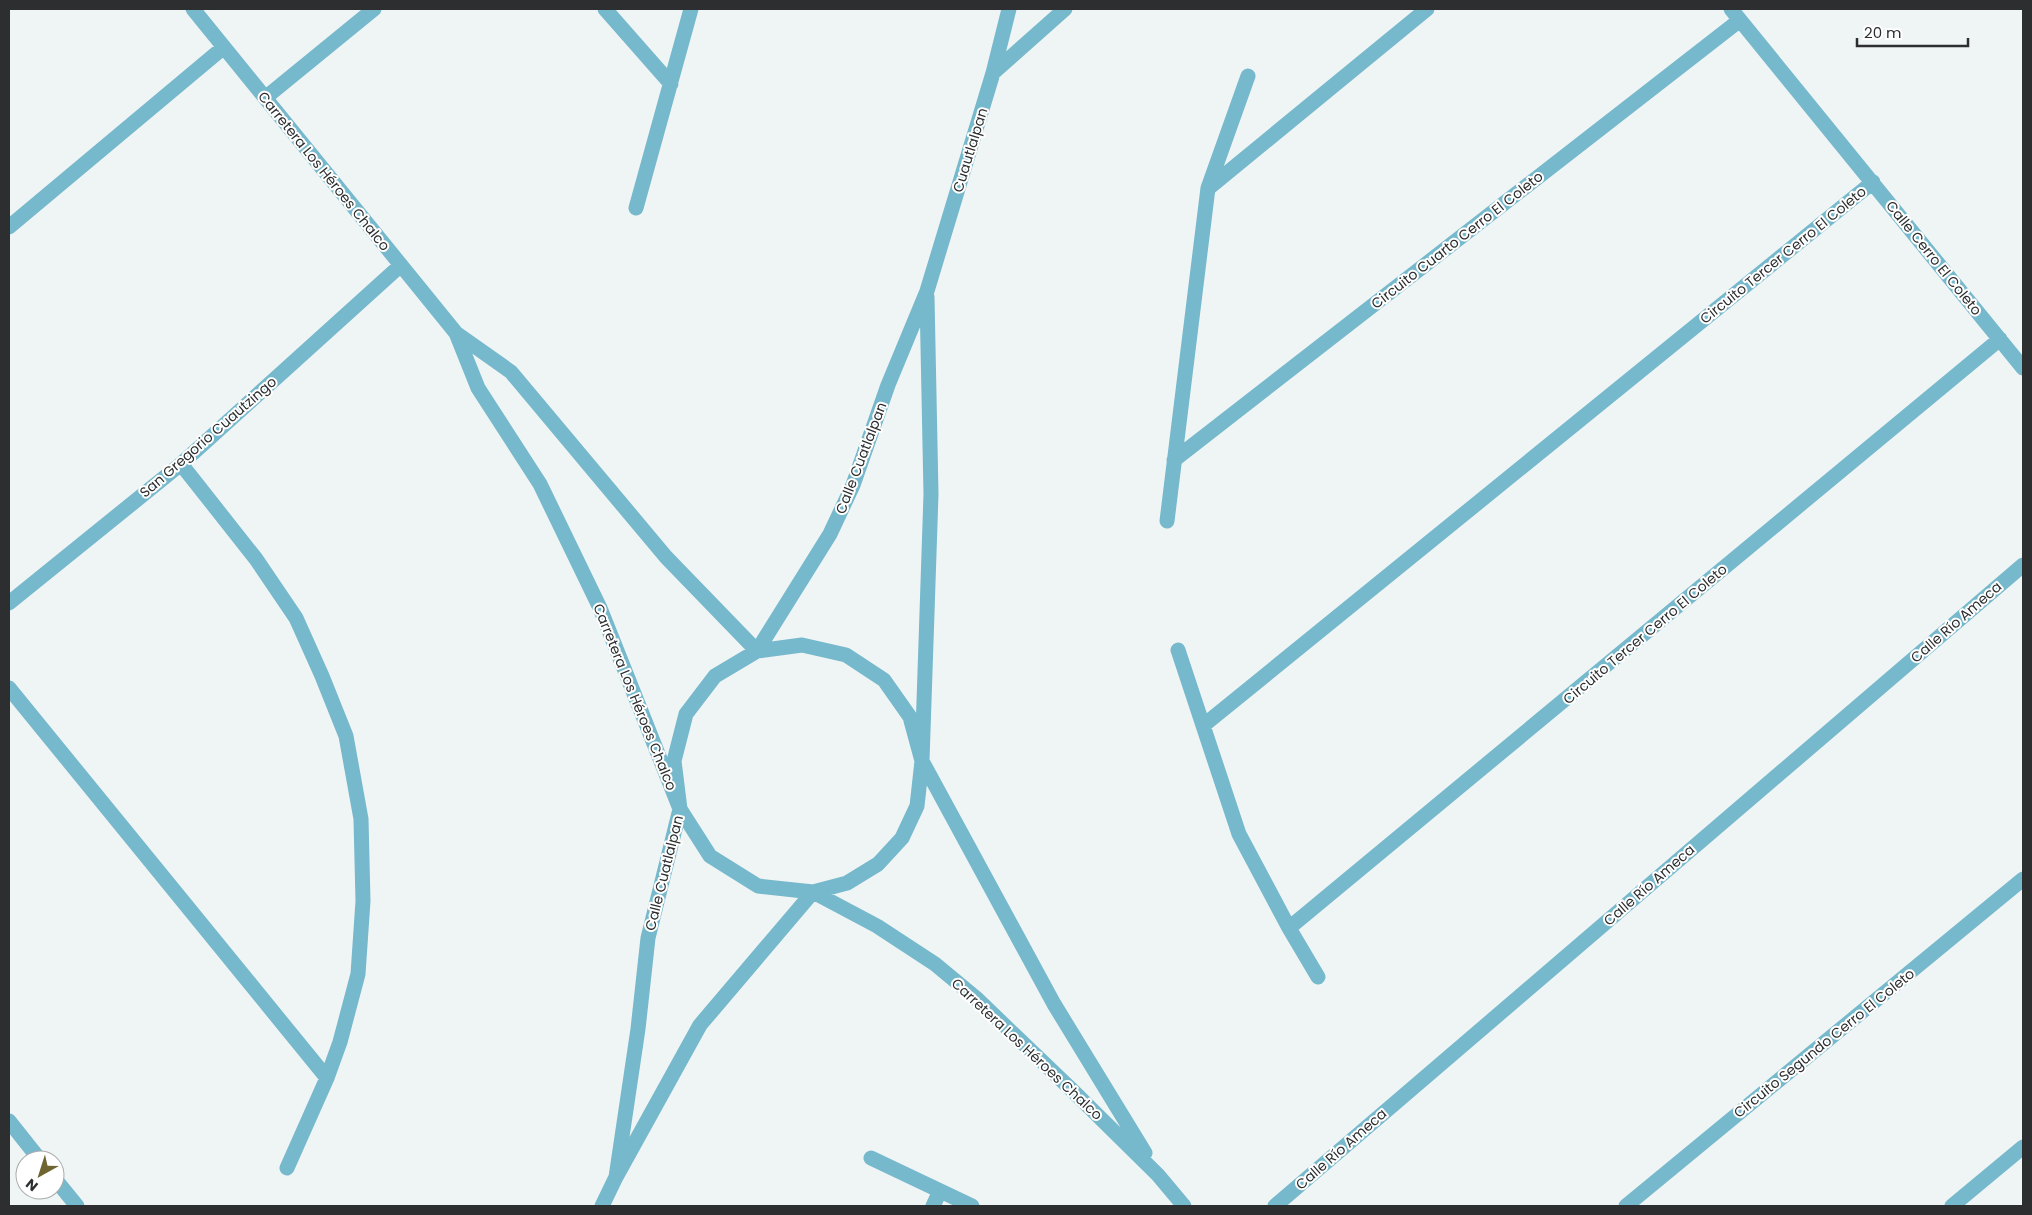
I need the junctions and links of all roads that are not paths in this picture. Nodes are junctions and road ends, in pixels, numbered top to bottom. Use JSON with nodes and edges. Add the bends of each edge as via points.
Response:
{"nodes":[{"id":1,"x":193,"y":9,"type":"edge"},
{"id":2,"x":374,"y":9,"type":"edge"},
{"id":3,"x":606,"y":9,"type":"edge"},
{"id":4,"x":691,"y":9,"type":"edge"},
{"id":5,"x":1009,"y":9,"type":"edge"},
{"id":6,"x":1065,"y":9,"type":"edge"},
{"id":7,"x":1427,"y":9,"type":"edge"},
{"id":8,"x":1736,"y":14,"type":"edge"},
{"id":9,"x":224,"y":47,"type":"junction"},
{"id":10,"x":993,"y":73,"type":"junction"},
{"id":11,"x":1248,"y":76,"type":"dead end"},
{"id":12,"x":671,"y":84,"type":"junction"},
{"id":13,"x":265,"y":98,"type":"junction"},
{"id":14,"x":1873,"y":182,"type":"junction"},
{"id":15,"x":1208,"y":188,"type":"junction"},
{"id":16,"x":636,"y":208,"type":"dead end"},
{"id":17,"x":9,"y":227,"type":"edge"},
{"id":18,"x":401,"y":265,"type":"junction"},
{"id":19,"x":927,"y":291,"type":"junction"},
{"id":20,"x":456,"y":333,"type":"junction"},
{"id":21,"x":2000,"y":340,"type":"junction"},
{"id":22,"x":2023,"y":368,"type":"edge"},
{"id":23,"x":1174,"y":460,"type":"junction"},
{"id":24,"x":180,"y":464,"type":"junction"},
{"id":25,"x":1167,"y":521,"type":"dead end"},
{"id":26,"x":2023,"y":565,"type":"edge"},
{"id":27,"x":9,"y":603,"type":"edge"},
{"id":28,"x":1178,"y":650,"type":"dead end"},
{"id":29,"x":757,"y":651,"type":"junction"},
{"id":30,"x":9,"y":688,"type":"edge"},
{"id":31,"x":1204,"y":725,"type":"junction"},
{"id":32,"x":922,"y":761,"type":"junction"},
{"id":33,"x":680,"y":809,"type":"junction"},
{"id":34,"x":2023,"y":879,"type":"edge"},
{"id":35,"x":813,"y":892,"type":"junction"},
{"id":36,"x":1289,"y":928,"type":"junction"},
{"id":37,"x":1318,"y":977,"type":"dead end"},
{"id":38,"x":326,"y":1078,"type":"junction"},
{"id":39,"x":9,"y":1121,"type":"edge"},
{"id":40,"x":2023,"y":1147,"type":"edge"},
{"id":41,"x":32,"y":1150,"type":"edge"},
{"id":42,"x":871,"y":1158,"type":"dead end"},
{"id":43,"x":287,"y":1168,"type":"dead end"},
{"id":44,"x":1158,"y":1175,"type":"junction"},
{"id":45,"x":616,"y":1177,"type":"junction"},
{"id":46,"x":65,"y":1191,"type":"edge"},
{"id":47,"x":940,"y":1191,"type":"junction"},
{"id":48,"x":77,"y":1206,"type":"edge"},
{"id":49,"x":602,"y":1206,"type":"edge"},
{"id":50,"x":933,"y":1206,"type":"edge"},
{"id":51,"x":972,"y":1206,"type":"edge"},
{"id":52,"x":1184,"y":1206,"type":"edge"},
{"id":53,"x":1275,"y":1206,"type":"edge"},
{"id":54,"x":1626,"y":1206,"type":"edge"},
{"id":55,"x":1952,"y":1206,"type":"edge"}],
"edges":[{"from":1,"to":9,"type":"street","name":"Carretera Los Héroes Chalco"},
{"from":2,"to":13,"type":"street"},
{"from":3,"to":12,"type":"street"},
{"from":4,"to":12,"type":"street"},
{"from":5,"to":10,"type":"street","name":"Cuautlalpan"},
{"from":6,"to":10,"type":"street"},
{"from":7,"to":15,"type":"street"},
{"from":8,"to":14,"type":"street","name":"Calle Cerro El Coleto"},
{"from":8,"to":23,"type":"street","name":"Circuito Cuarto Cerro El Coleto"},
{"from":9,"to":13,"type":"street","name":"Carretera Los Héroes Chalco"},
{"from":9,"to":17,"type":"street"},
{"from":10,"to":19,"type":"street","name":"Cuautlalpan"},
{"from":11,"to":15,"type":"street"},
{"from":12,"to":16,"type":"street"},
{"from":13,"to":18,"type":"street","name":"Carretera Los Héroes Chalco"},
{"from":14,"to":21,"type":"street","name":"Calle Cerro El Coleto"},
{"from":14,"to":31,"type":"street","name":"Circuito Tercer Cerro El Coleto"},
{"from":15,"to":23,"type":"street"},
{"from":18,"to":20,"type":"street","name":"Carretera Los Héroes Chalco"},
{"from":18,"to":24,"type":"street","name":"San Gregorio Cuautzingo"},
{"from":19,"to":29,"type":"street","name":"Calle Cuatlalpan","via":[[888,384],[854,485],[830,534]]},
{"from":19,"to":32,"type":"street","via":[[931,494]]},
{"from":20,"to":29,"type":"street","name":"Carretera Los Héroes Chalco","via":[[511,372],[666,557]]},
{"from":20,"to":33,"type":"street","name":"Carretera Los Héroes Chalco","via":[[478,388],[540,484],[600,608]]},
{"from":21,"to":22,"type":"street","name":"Calle Cerro El Coleto"},
{"from":21,"to":36,"type":"street","name":"Circuito Tercer Cerro El Coleto"},
{"from":23,"to":25,"type":"street"},
{"from":24,"to":27,"type":"street","name":"San Gregorio Cuautzingo"},
{"from":24,"to":38,"type":"street","via":[[256,559],[296,618],[346,736],[361,819],[363,901],[358,974],[340,1042]]},
{"from":26,"to":53,"type":"street","name":"Calle Río Ameca"},
{"from":28,"to":31,"type":"street"},
{"from":29,"to":32,"type":"street","name":"Carretera Los Héroes Chalco","via":[[802,645],[846,655],[862,665],[884,680],[910,717]]},
{"from":29,"to":33,"type":"street","name":"Calle Cuatlalpan","via":[[715,676],[686,714],[674,761]]},
{"from":30,"to":38,"type":"street"},
{"from":31,"to":36,"type":"street","via":[[1239,834]]},
{"from":32,"to":35,"type":"street","name":"Carretera Los Héroes Chalco","via":[[917,806],[902,838],[878,864],[847,883]]},
{"from":32,"to":44,"type":"street","name":"Carretera Los Héroes Chalco","via":[[1054,1004]]},
{"from":33,"to":35,"type":"street","name":"Carretera Los Héroes Chalco","via":[[710,856],[758,886]]},
{"from":33,"to":45,"type":"street","name":"Calle Cuatlalpan","via":[[648,938]]},
{"from":34,"to":54,"type":"street","name":"Circuito Segundo Cerro El Coleto"},
{"from":35,"to":44,"type":"street","name":"Carretera Los Héroes Chalco","via":[[877,926],[935,964],[976,998]]},
{"from":35,"to":45,"type":"street","via":[[700,1025]]},
{"from":36,"to":37,"type":"street"},
{"from":38,"to":43,"type":"street"},
{"from":39,"to":41,"type":"street"},
{"from":40,"to":55,"type":"street"},
{"from":42,"to":47,"type":"street"},
{"from":44,"to":52,"type":"street","name":"Carretera Los Héroes Chalco"},
{"from":45,"to":49,"type":"street"},
{"from":46,"to":48,"type":"street"},
{"from":47,"to":50,"type":"street"},
{"from":47,"to":51,"type":"street"}]}
